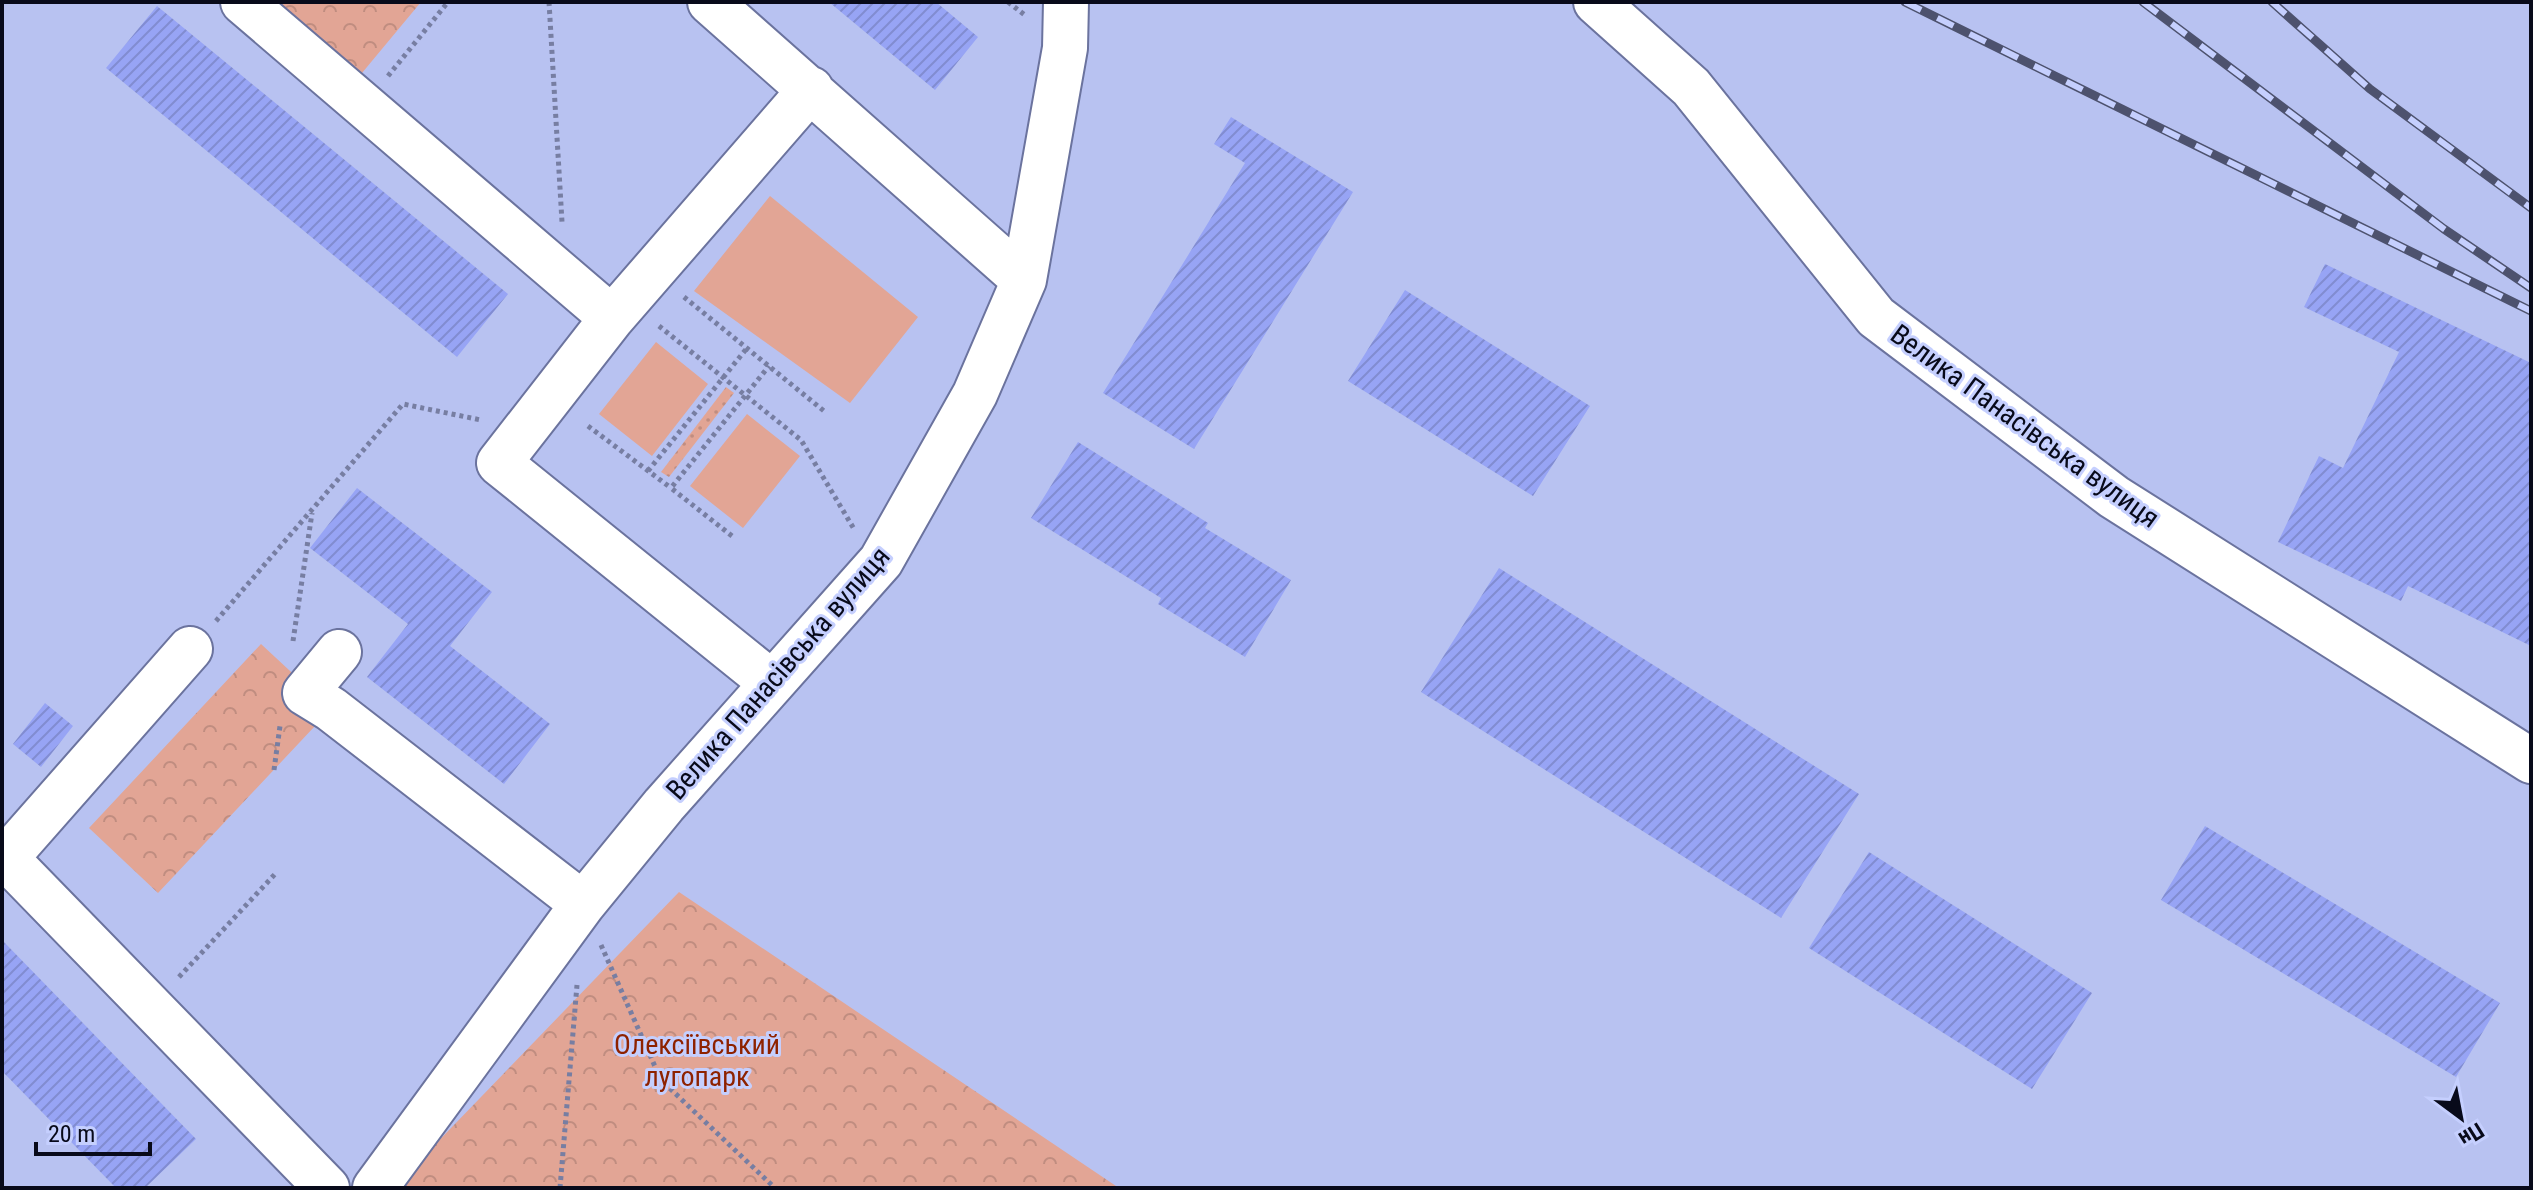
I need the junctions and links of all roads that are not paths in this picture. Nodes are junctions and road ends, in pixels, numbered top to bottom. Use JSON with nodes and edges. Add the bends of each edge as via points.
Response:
{"nodes":[{"id":1,"x":243,"y":2,"type":"edge"},
{"id":2,"x":710,"y":2,"type":"edge"},
{"id":3,"x":1066,"y":2,"type":"edge"},
{"id":4,"x":1596,"y":2,"type":"edge"},
{"id":5,"x":811,"y":89,"type":"junction"},
{"id":6,"x":1024,"y":280,"type":"junction"},
{"id":7,"x":630,"y":297,"type":"junction"},
{"id":8,"x":190,"y":649,"type":"road end"},
{"id":9,"x":339,"y":652,"type":"dead end"},
{"id":10,"x":772,"y":683,"type":"junction"},
{"id":11,"x":2531,"y":761,"type":"edge"},
{"id":12,"x":4,"y":856,"type":"edge"},
{"id":13,"x":583,"y":904,"type":"junction"},
{"id":14,"x":327,"y":1188,"type":"edge"},
{"id":15,"x":375,"y":1188,"type":"edge"}],
"edges":[{"from":1,"to":7,"type":"street","via":[[566,278]]},
{"from":2,"to":5,"type":"street"},
{"from":3,"to":6,"type":"street","name":"Велика Панасівська вулиця","via":[[1065,48]]},
{"from":4,"to":11,"type":"street","name":"Велика Панасівська вулиця","via":[[1691,87],[1876,317],[2114,497]]},
{"from":5,"to":6,"type":"street"},
{"from":5,"to":7,"type":"street"},
{"from":6,"to":10,"type":"street","name":"Велика Панасівська вулиця","via":[[975,394],[876,566]]},
{"from":7,"to":10,"type":"street","via":[[499,463]]},
{"from":8,"to":12,"type":"street"},
{"from":9,"to":13,"type":"street","via":[[305,693]]},
{"from":10,"to":13,"type":"street","name":"Велика Панасівська вулиця"},
{"from":12,"to":14,"type":"street"},
{"from":13,"to":15,"type":"street","name":"Велика Панасівська вулиця"}]}
